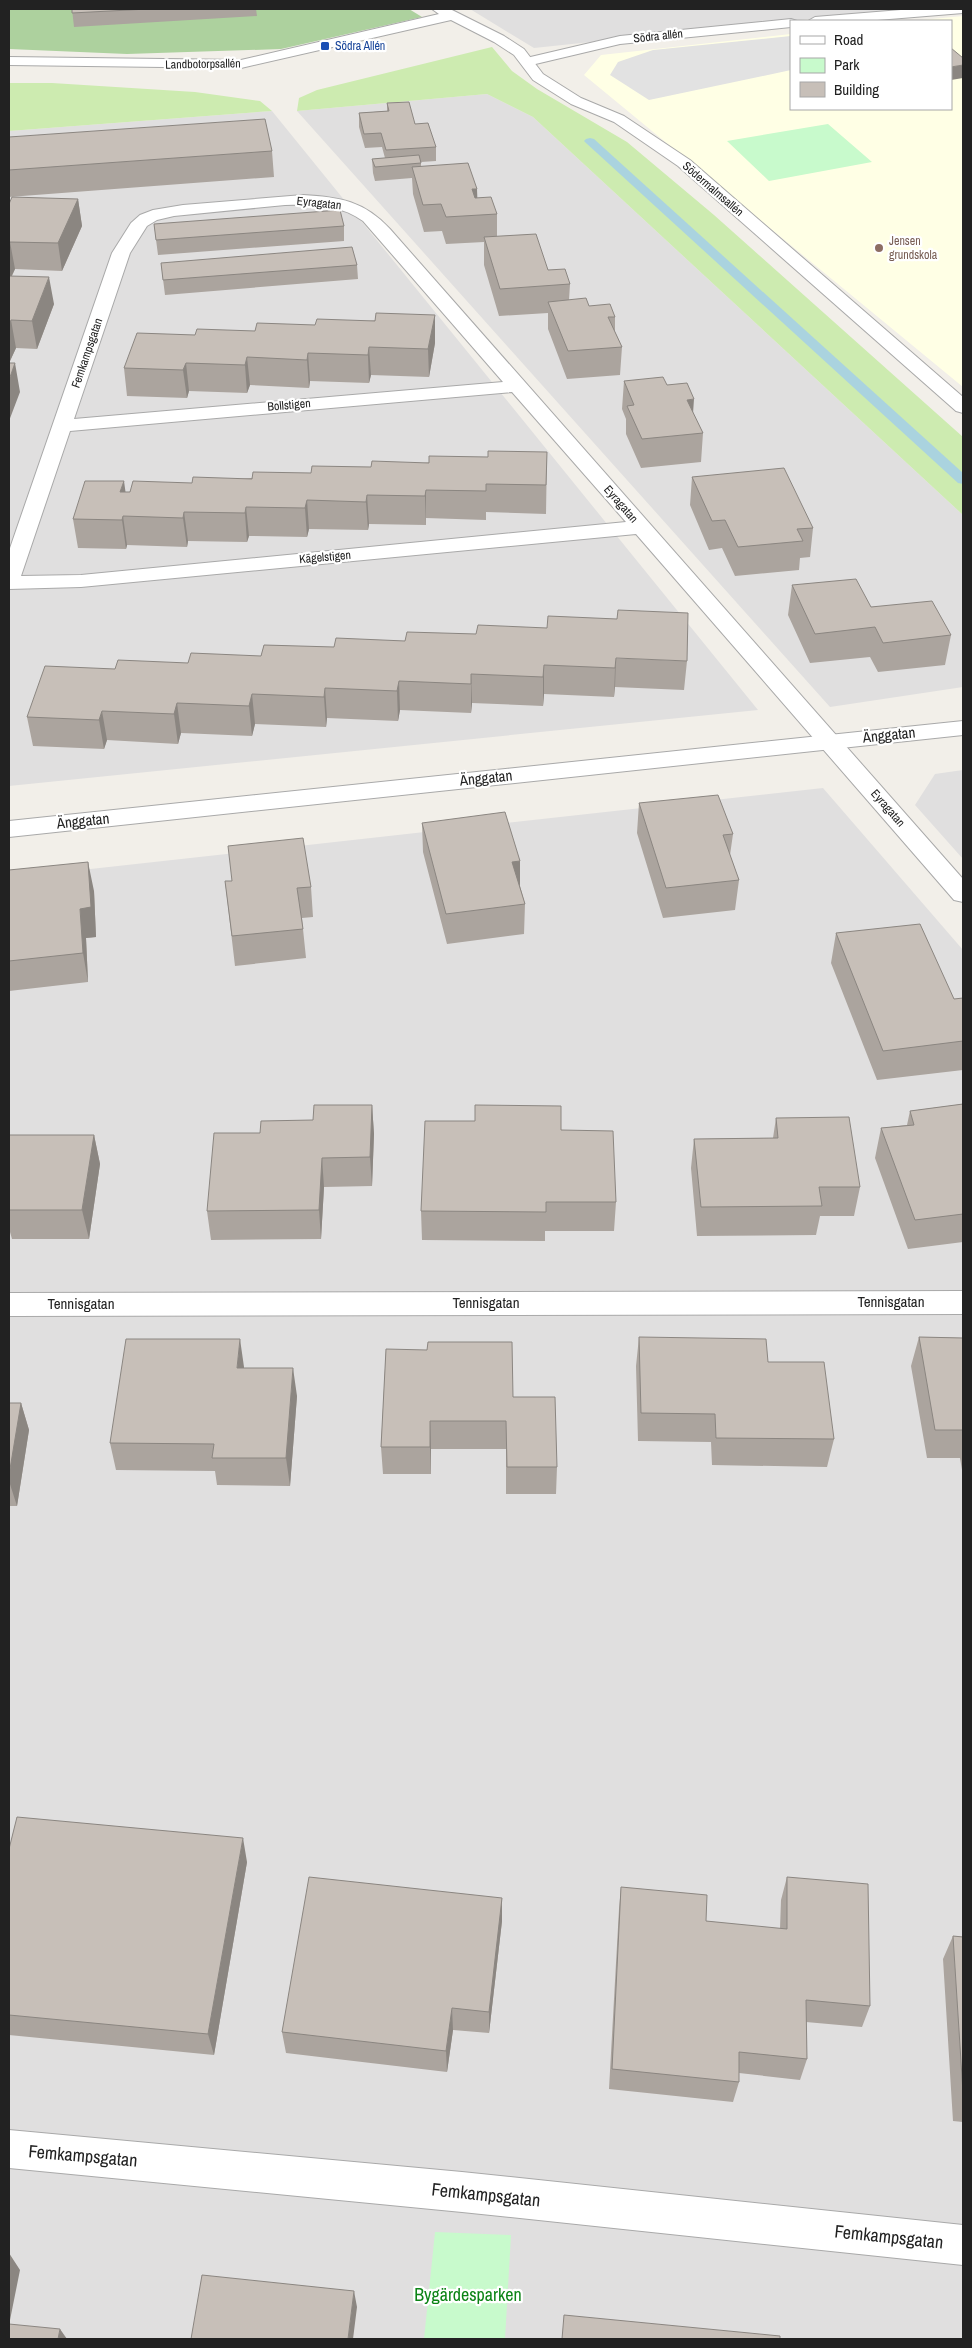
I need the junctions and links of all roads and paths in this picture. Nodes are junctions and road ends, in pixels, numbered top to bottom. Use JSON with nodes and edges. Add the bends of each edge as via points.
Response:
{"nodes":[{"id":1,"x":963,"y":9,"type":"edge"},
{"id":2,"x":445,"y":12,"type":"edge"},
{"id":3,"x":827,"y":20,"type":"edge"},
{"id":4,"x":790,"y":23,"type":"edge"},
{"id":5,"x":9,"y":61,"type":"edge"},
{"id":6,"x":527,"y":62,"type":"junction"},
{"id":7,"x":236,"y":205,"type":"joint"},
{"id":8,"x":517,"y":386,"type":"junction"},
{"id":9,"x":963,"y":407,"type":"edge"},
{"id":10,"x":62,"y":426,"type":"junction"},
{"id":11,"x":641,"y":527,"type":"junction"},
{"id":12,"x":9,"y":582,"type":"edge"},
{"id":13,"x":963,"y":728,"type":"edge"},
{"id":14,"x":829,"y":741,"type":"junction"},
{"id":15,"x":9,"y":829,"type":"edge"},
{"id":16,"x":963,"y":894,"type":"edge"},
{"id":17,"x":963,"y":1302,"type":"edge"},
{"id":18,"x":9,"y":1305,"type":"edge"},
{"id":19,"x":9,"y":2149,"type":"edge"},
{"id":20,"x":963,"y":2245,"type":"edge"}],
"edges":[{"from":1,"to":3,"type":"street"},
{"from":2,"to":5,"type":"street","name":"Landbotorpsallén","via":[[241,64]]},
{"from":2,"to":6,"type":"street","name":"Södermalmsallén","via":[[499,39]]},
{"from":4,"to":6,"type":"street","name":"Södra allén","via":[[620,40]]},
{"from":6,"to":9,"type":"street","name":"Södermalmsallén","via":[[538,77],[576,101],[619,119],[684,163]]},
{"from":7,"to":8,"type":"street","name":"Eyragatan","via":[[292,200],[331,202],[356,208],[372,220]]},
{"from":7,"to":10,"type":"street","name":"Femkampsgatan","via":[[151,216],[135,227],[120,253]]},
{"from":8,"to":10,"type":"street","name":"Bollstigen"},
{"from":8,"to":11,"type":"street","name":"Eyragatan"},
{"from":10,"to":12,"type":"street","name":"Femkampsgatan"},
{"from":11,"to":12,"type":"street","name":"Kägelstigen","via":[[81,581]]},
{"from":11,"to":14,"type":"street","name":"Eyragatan"},
{"from":13,"to":14,"type":"street","name":"Änggatan"},
{"from":14,"to":15,"type":"street","name":"Änggatan"},
{"from":14,"to":16,"type":"street","name":"Eyragatan"},
{"from":17,"to":18,"type":"street","name":"Tennisgatan"},
{"from":19,"to":20,"type":"street","name":"Femkampsgatan","via":[[462,2192]]}]}
